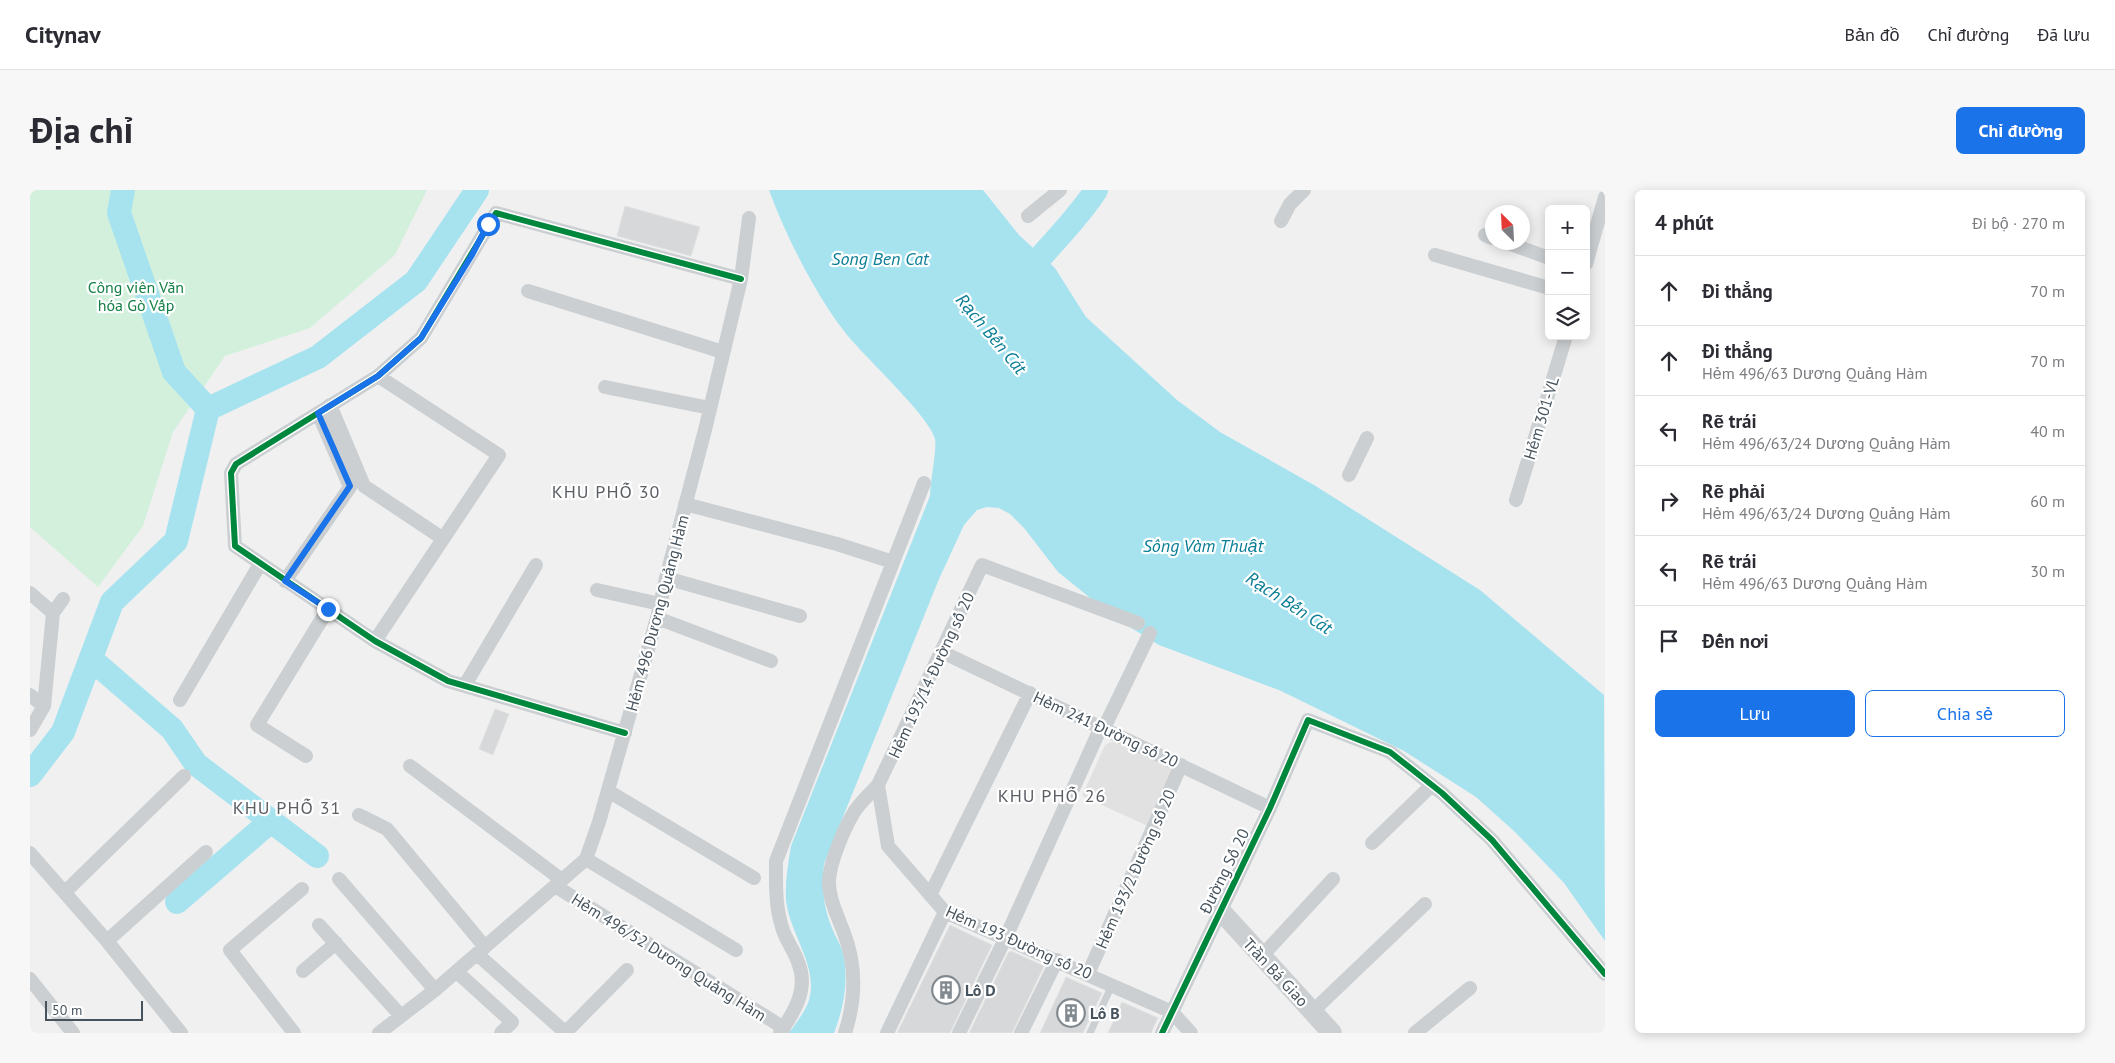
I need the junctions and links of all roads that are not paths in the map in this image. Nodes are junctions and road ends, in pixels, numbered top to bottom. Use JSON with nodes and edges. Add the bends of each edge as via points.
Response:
{"nodes":[{"id":1,"x":1060,"y":190,"type":"edge"},
{"id":2,"x":1304,"y":190,"type":"edge"},
{"id":3,"x":1604,"y":203,"type":"edge"},
{"id":4,"x":1028,"y":216,"type":"dead end"},
{"id":5,"x":749,"y":218,"type":"dead end"},
{"id":6,"x":1281,"y":220,"type":"dead end"},
{"id":7,"x":1527,"y":250,"type":"edge"},
{"id":8,"x":1590,"y":250,"type":"edge"},
{"id":9,"x":1435,"y":256,"type":"dead end"},
{"id":10,"x":1545,"y":257,"type":"edge"},
{"id":11,"x":740,"y":279,"type":"junction"},
{"id":12,"x":1545,"y":287,"type":"edge"},
{"id":13,"x":528,"y":291,"type":"dead end"},
{"id":14,"x":1565,"y":340,"type":"edge"},
{"id":15,"x":723,"y":352,"type":"junction"},
{"id":16,"x":378,"y":376,"type":"junction"},
{"id":17,"x":605,"y":386,"type":"dead end"},
{"id":18,"x":710,"y":408,"type":"junction"},
{"id":19,"x":324,"y":409,"type":"junction"},
{"id":20,"x":1367,"y":438,"type":"dead end"},
{"id":21,"x":1349,"y":475,"type":"dead end"},
{"id":22,"x":924,"y":483,"type":"dead end"},
{"id":23,"x":350,"y":486,"type":"junction"},
{"id":24,"x":364,"y":486,"type":"junction"},
{"id":25,"x":1516,"y":500,"type":"dead end"},
{"id":26,"x":685,"y":504,"type":"junction"},
{"id":27,"x":442,"y":538,"type":"junction"},
{"id":28,"x":893,"y":562,"type":"junction"},
{"id":29,"x":260,"y":564,"type":"junction"},
{"id":30,"x":536,"y":566,"type":"dead end"},
{"id":31,"x":666,"y":578,"type":"junction"},
{"id":32,"x":285,"y":581,"type":"junction"},
{"id":33,"x":597,"y":590,"type":"dead end"},
{"id":34,"x":30,"y":593,"type":"edge"},
{"id":35,"x":63,"y":599,"type":"dead end"},
{"id":36,"x":328,"y":609,"type":"junction"},
{"id":37,"x":658,"y":611,"type":"junction"},
{"id":38,"x":53,"y":613,"type":"junction"},
{"id":39,"x":800,"y":616,"type":"dead end"},
{"id":40,"x":1138,"y":623,"type":"dead end"},
{"id":41,"x":1150,"y":633,"type":"dead end"},
{"id":42,"x":375,"y":641,"type":"junction"},
{"id":43,"x":942,"y":652,"type":"junction"},
{"id":44,"x":771,"y":661,"type":"dead end"},
{"id":45,"x":465,"y":685,"type":"junction"},
{"id":46,"x":1030,"y":693,"type":"junction"},
{"id":47,"x":30,"y":695,"type":"edge"},
{"id":48,"x":180,"y":700,"type":"dead end"},
{"id":49,"x":44,"y":706,"type":"junction"},
{"id":50,"x":1102,"y":727,"type":"junction"},
{"id":51,"x":30,"y":730,"type":"edge"},
{"id":52,"x":625,"y":732,"type":"junction"},
{"id":53,"x":306,"y":756,"type":"dead end"},
{"id":54,"x":1181,"y":764,"type":"junction"},
{"id":55,"x":410,"y":766,"type":"dead end"},
{"id":56,"x":184,"y":776,"type":"dead end"},
{"id":57,"x":878,"y":785,"type":"junction"},
{"id":58,"x":1432,"y":785,"type":"junction"},
{"id":59,"x":608,"y":791,"type":"junction"},
{"id":60,"x":1270,"y":808,"type":"junction"},
{"id":61,"x":359,"y":815,"type":"dead end"},
{"id":62,"x":1372,"y":843,"type":"dead end"},
{"id":63,"x":206,"y":852,"type":"dead end"},
{"id":64,"x":30,"y":854,"type":"edge"},
{"id":65,"x":586,"y":859,"type":"junction"},
{"id":66,"x":754,"y":878,"type":"dead end"},
{"id":67,"x":339,"y":879,"type":"dead end"},
{"id":68,"x":1333,"y":879,"type":"dead end"},
{"id":69,"x":559,"y":883,"type":"junction"},
{"id":70,"x":302,"y":889,"type":"dead end"},
{"id":71,"x":65,"y":892,"type":"junction"},
{"id":72,"x":930,"y":896,"type":"junction"},
{"id":73,"x":1425,"y":904,"type":"dead end"},
{"id":74,"x":1220,"y":910,"type":"junction"},
{"id":75,"x":945,"y":912,"type":"junction"},
{"id":76,"x":320,"y":926,"type":"dead end"},
{"id":77,"x":1006,"y":937,"type":"junction"},
{"id":78,"x":107,"y":941,"type":"junction"},
{"id":79,"x":336,"y":943,"type":"junction"},
{"id":80,"x":736,"y":950,"type":"dead end"},
{"id":81,"x":481,"y":951,"type":"junction"},
{"id":82,"x":1262,"y":957,"type":"junction"},
{"id":83,"x":1056,"y":960,"type":"junction"},
{"id":84,"x":627,"y":970,"type":"dead end"},
{"id":85,"x":303,"y":971,"type":"dead end"},
{"id":86,"x":457,"y":972,"type":"junction"},
{"id":87,"x":1088,"y":974,"type":"junction"},
{"id":88,"x":1605,"y":974,"type":"edge"},
{"id":89,"x":30,"y":979,"type":"edge"},
{"id":90,"x":1112,"y":985,"type":"junction"},
{"id":91,"x":1470,"y":988,"type":"dead end"},
{"id":92,"x":436,"y":990,"type":"junction"},
{"id":93,"x":1312,"y":1011,"type":"junction"},
{"id":94,"x":1172,"y":1012,"type":"junction"},
{"id":95,"x":401,"y":1016,"type":"junction"},
{"id":96,"x":782,"y":1031,"type":"edge"},
{"id":97,"x":73,"y":1033,"type":"edge"},
{"id":98,"x":181,"y":1033,"type":"edge"},
{"id":99,"x":294,"y":1033,"type":"edge"},
{"id":100,"x":379,"y":1033,"type":"edge"},
{"id":101,"x":501,"y":1033,"type":"edge"},
{"id":102,"x":566,"y":1033,"type":"edge"},
{"id":103,"x":845,"y":1033,"type":"edge"},
{"id":104,"x":887,"y":1033,"type":"edge"},
{"id":105,"x":959,"y":1033,"type":"edge"},
{"id":106,"x":1021,"y":1033,"type":"edge"},
{"id":107,"x":1090,"y":1033,"type":"edge"},
{"id":108,"x":1162,"y":1033,"type":"edge"},
{"id":109,"x":1191,"y":1033,"type":"edge"},
{"id":110,"x":1332,"y":1033,"type":"edge"},
{"id":111,"x":1415,"y":1033,"type":"edge"}],
"edges":[{"from":1,"to":4,"type":"street"},
{"from":2,"to":6,"type":"street","via":[[1290,204]]},
{"from":3,"to":8,"type":"street"},
{"from":5,"to":11,"type":"street","name":"Hẻm 496 Dương Quảng Hàm"},
{"from":7,"to":10,"type":"street"},
{"from":9,"to":12,"type":"street"},
{"from":11,"to":15,"type":"street","name":"Hẻm 496 Dương Quảng Hàm"},
{"from":11,"to":16,"type":"street","via":[[501,213],[492,215],[472,255],[421,338]]},
{"from":13,"to":15,"type":"street"},
{"from":14,"to":25,"type":"street","name":"Hẻm 301-VL"},
{"from":15,"to":18,"type":"street","name":"Hẻm 496 Dương Quảng Hàm"},
{"from":16,"to":19,"type":"street"},
{"from":16,"to":27,"type":"street","via":[[500,455]]},
{"from":17,"to":18,"type":"street"},
{"from":18,"to":26,"type":"street","name":"Hẻm 496 Dương Quảng Hàm"},
{"from":19,"to":23,"type":"street"},
{"from":19,"to":24,"type":"street"},
{"from":19,"to":29,"type":"street","via":[[236,464],[231,473],[235,546]]},
{"from":20,"to":21,"type":"street"},
{"from":22,"to":28,"type":"street"},
{"from":23,"to":24,"type":"street"},
{"from":23,"to":32,"type":"street"},
{"from":24,"to":27,"type":"street"},
{"from":26,"to":28,"type":"street"},
{"from":26,"to":31,"type":"street","name":"Hẻm 496 Dương Quảng Hàm"},
{"from":27,"to":42,"type":"street"},
{"from":28,"to":96,"type":"street","via":[[776,861],[776,898],[782,927],[803,978],[800,997]]},
{"from":29,"to":32,"type":"street"},
{"from":29,"to":48,"type":"street"},
{"from":30,"to":45,"type":"street"},
{"from":31,"to":37,"type":"street","name":"Hẻm 496 Dương Quảng Hàm"},
{"from":31,"to":39,"type":"street"},
{"from":32,"to":36,"type":"street"},
{"from":33,"to":37,"type":"street"},
{"from":34,"to":38,"type":"street"},
{"from":35,"to":38,"type":"street"},
{"from":36,"to":42,"type":"street"},
{"from":36,"to":53,"type":"street","via":[[257,724]]},
{"from":37,"to":44,"type":"street"},
{"from":37,"to":52,"type":"street","name":"Hẻm 496 Dương Quảng Hàm"},
{"from":38,"to":49,"type":"street"},
{"from":40,"to":43,"type":"street","name":"Hẻm 193/14 Đường số 20","via":[[982,565]]},
{"from":41,"to":50,"type":"street"},
{"from":42,"to":45,"type":"street","via":[[448,681]]},
{"from":43,"to":46,"type":"street","name":"Hẻm 241 Đường số 20"},
{"from":43,"to":57,"type":"street","name":"Hẻm 193/14 Đường số 20"},
{"from":45,"to":52,"type":"street"},
{"from":46,"to":50,"type":"street","name":"Hẻm 241 Đường số 20"},
{"from":46,"to":72,"type":"street"},
{"from":47,"to":49,"type":"street"},
{"from":49,"to":51,"type":"street"},
{"from":50,"to":54,"type":"street","name":"Hẻm 241 Đường số 20"},
{"from":50,"to":77,"type":"street"},
{"from":52,"to":59,"type":"street","name":"Hẻm 496 Dương Quảng Hàm"},
{"from":54,"to":60,"type":"street","name":"Hẻm 241 Đường số 20"},
{"from":54,"to":87,"type":"street","name":"Hẻm 193/2 Đường số 20"},
{"from":55,"to":69,"type":"street","name":"Hẻm 496/52 Dương Quảng Hàm"},
{"from":56,"to":71,"type":"street"},
{"from":57,"to":72,"type":"street","name":"Hẻm 193 Đường số 20","via":[[888,846]]},
{"from":57,"to":103,"type":"street","name":"Hẻm 193/14 Đường số 20","via":[[853,813],[836,853],[829,881],[832,901],[852,958],[855,983],[853,1009]]},
{"from":58,"to":60,"type":"street","name":"Đường Số 20","via":[[1390,752],[1308,720]]},
{"from":58,"to":62,"type":"street"},
{"from":58,"to":88,"type":"street","via":[[1492,840]]},
{"from":59,"to":65,"type":"street","name":"Hẻm 496 Dương Quảng Hàm"},
{"from":59,"to":66,"type":"street"},
{"from":60,"to":74,"type":"street","name":"Đường Số 20"},
{"from":61,"to":81,"type":"street","via":[[387,829]]},
{"from":63,"to":78,"type":"street"},
{"from":64,"to":71,"type":"street"},
{"from":65,"to":69,"type":"street"},
{"from":65,"to":80,"type":"street"},
{"from":67,"to":92,"type":"street"},
{"from":68,"to":82,"type":"street"},
{"from":69,"to":81,"type":"street"},
{"from":69,"to":96,"type":"street","name":"Hẻm 496/52 Dương Quảng Hàm"},
{"from":70,"to":99,"type":"street","via":[[230,950]]},
{"from":71,"to":78,"type":"street"},
{"from":72,"to":75,"type":"street","name":"Hẻm 193 Đường số 20"},
{"from":73,"to":93,"type":"street"},
{"from":74,"to":82,"type":"street","name":"Trần Bá Giao"},
{"from":74,"to":94,"type":"street","name":"Đường Số 20"},
{"from":75,"to":77,"type":"street","name":"Hẻm 193 Đường số 20"},
{"from":75,"to":104,"type":"street"},
{"from":76,"to":79,"type":"street"},
{"from":77,"to":83,"type":"street","name":"Hẻm 193 Đường số 20"},
{"from":77,"to":105,"type":"street"},
{"from":78,"to":98,"type":"street"},
{"from":79,"to":85,"type":"street"},
{"from":79,"to":95,"type":"street"},
{"from":81,"to":86,"type":"street"},
{"from":81,"to":102,"type":"street"},
{"from":82,"to":93,"type":"street","name":"Trần Bá Giao"},
{"from":83,"to":87,"type":"street","name":"Hẻm 193 Đường số 20"},
{"from":83,"to":106,"type":"street"},
{"from":84,"to":102,"type":"street"},
{"from":86,"to":92,"type":"street"},
{"from":86,"to":101,"type":"street","via":[[512,1022]]},
{"from":87,"to":90,"type":"street","name":"Hẻm 193 Đường số 20"},
{"from":89,"to":97,"type":"street"},
{"from":90,"to":94,"type":"street","name":"Hẻm 193 Đường số 20"},
{"from":90,"to":107,"type":"lane"},
{"from":91,"to":111,"type":"street"},
{"from":92,"to":95,"type":"street"},
{"from":93,"to":110,"type":"street","name":"Trần Bá Giao"},
{"from":94,"to":108,"type":"street","name":"Đường Số 20"},
{"from":94,"to":109,"type":"street"},
{"from":95,"to":100,"type":"street"}]}
